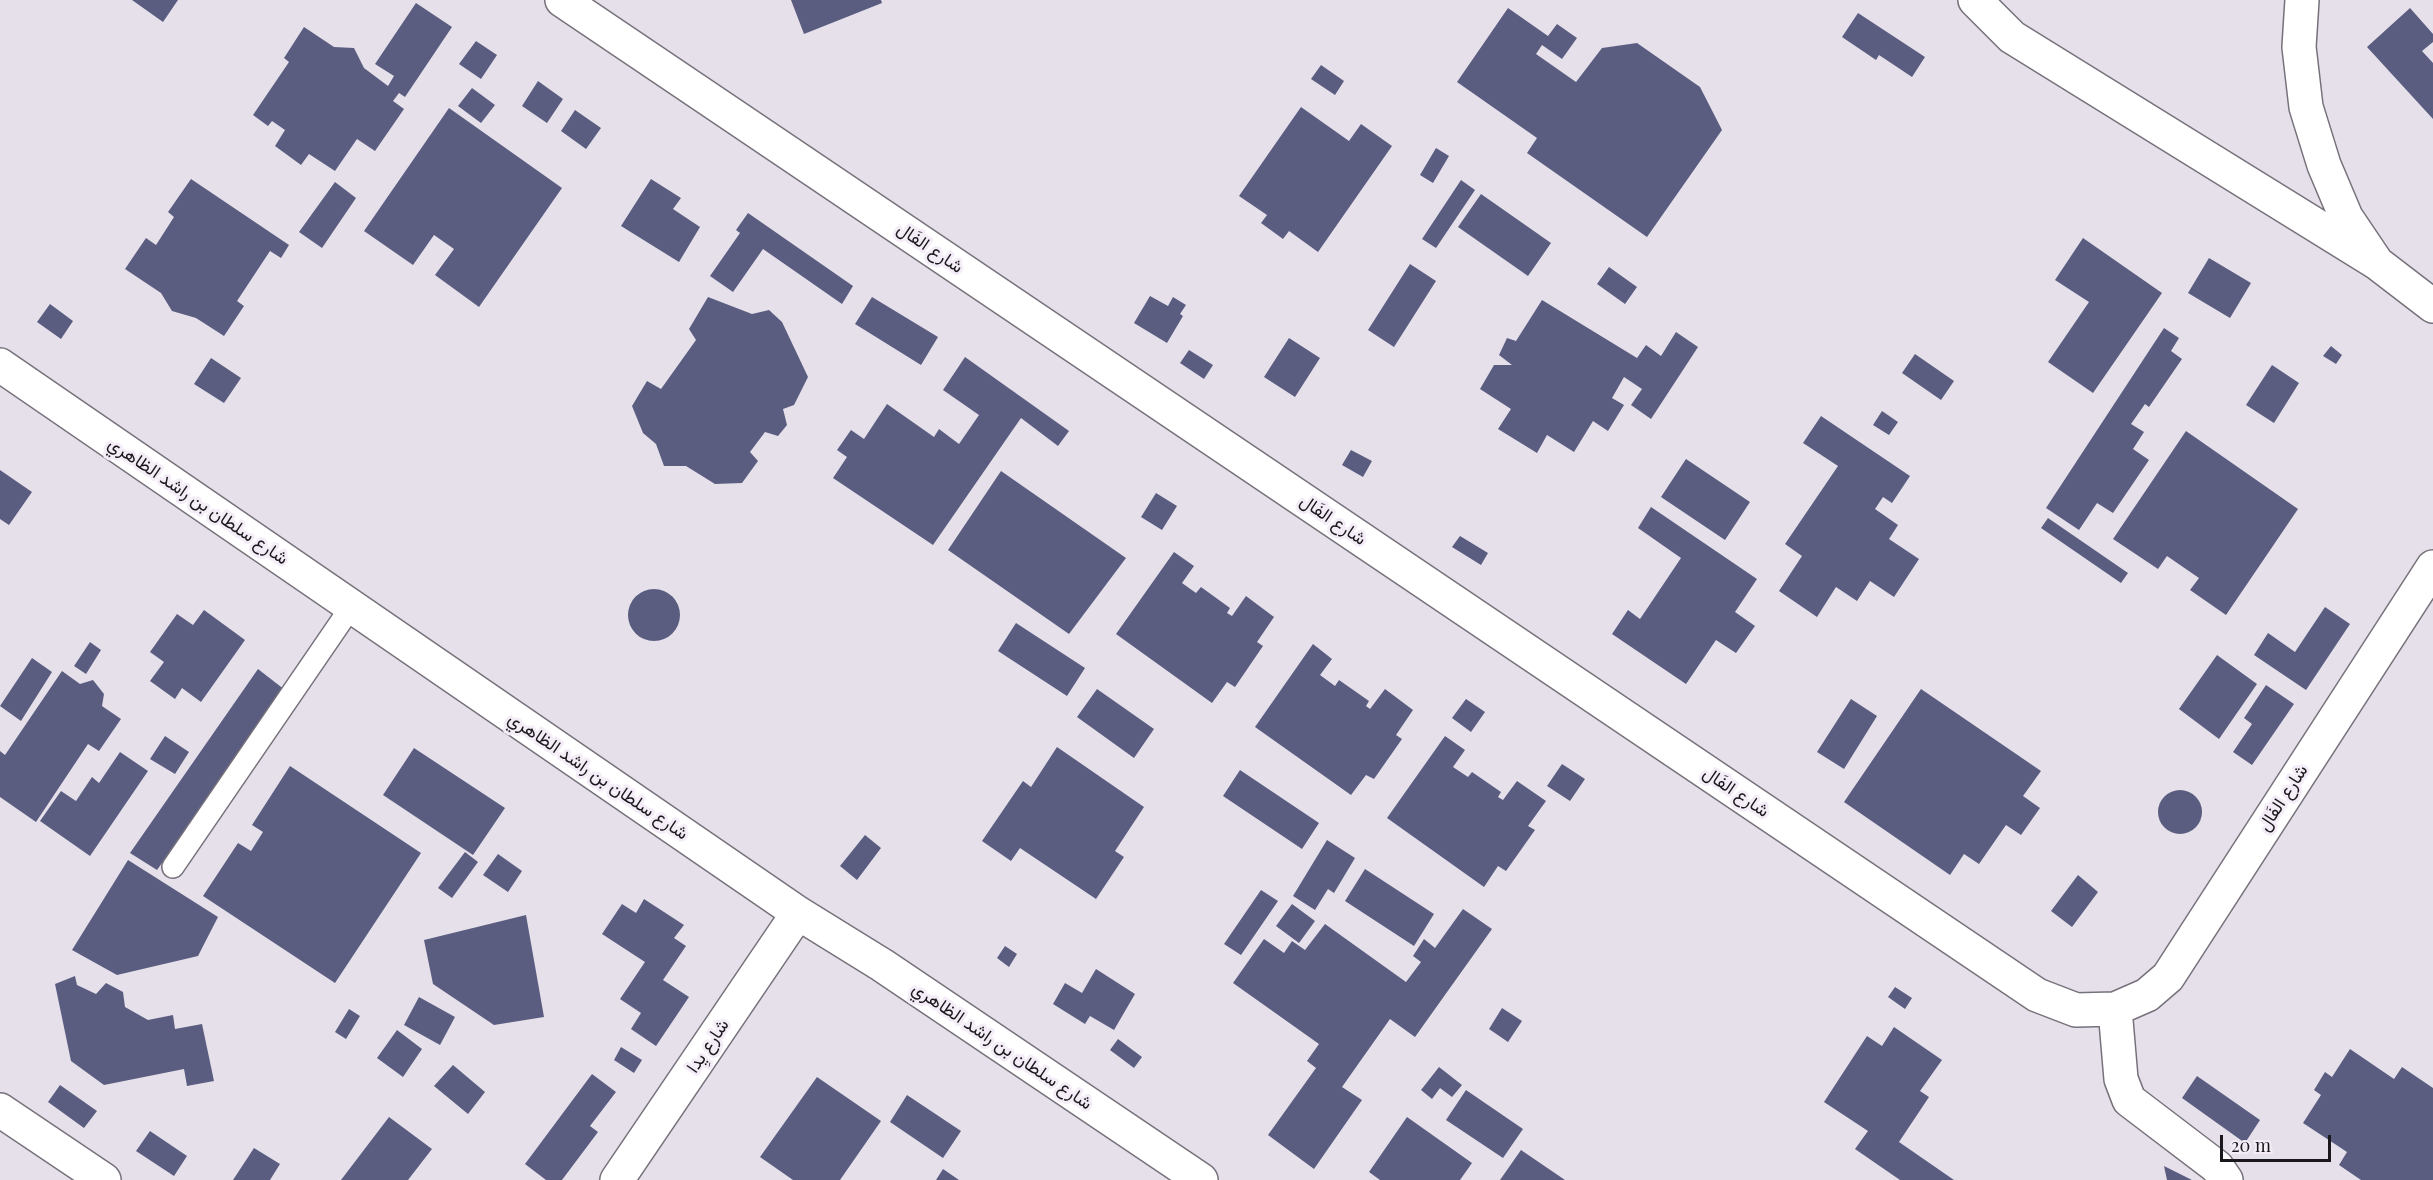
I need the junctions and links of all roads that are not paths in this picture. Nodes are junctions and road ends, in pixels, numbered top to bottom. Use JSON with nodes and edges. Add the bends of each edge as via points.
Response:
{"nodes":[{"id":1,"x":562,"y":0,"type":"edge"},
{"id":2,"x":1975,"y":0,"type":"edge"},
{"id":3,"x":2302,"y":0,"type":"edge"},
{"id":4,"x":2377,"y":263,"type":"junction"},
{"id":5,"x":2433,"y":306,"type":"edge"},
{"id":6,"x":0,"y":365,"type":"edge"},
{"id":7,"x":2433,"y":567,"type":"edge"},
{"id":8,"x":351,"y":607,"type":"junction"},
{"id":9,"x":173,"y":867,"type":"dead end"},
{"id":10,"x":798,"y":913,"type":"junction"},
{"id":11,"x":2115,"y":1009,"type":"junction"},
{"id":12,"x":0,"y":1110,"type":"edge"},
{"id":13,"x":104,"y":1180,"type":"edge"},
{"id":14,"x":617,"y":1180,"type":"edge"},
{"id":15,"x":1201,"y":1180,"type":"edge"},
{"id":16,"x":2226,"y":1180,"type":"edge"}],
"edges":[{"from":1,"to":11,"type":"street","name":"شارع الفَال","via":[[2037,995],[2076,1010]]},
{"from":2,"to":4,"type":"street","via":[[2012,37]]},
{"from":3,"to":4,"type":"street","via":[[2299,47],[2306,107],[2346,217]]},
{"from":4,"to":5,"type":"street"},
{"from":6,"to":8,"type":"street","name":"شارع سلطان بن راشد الظاهري"},
{"from":7,"to":11,"type":"street","name":"شارع الفَال","via":[[2168,977],[2147,995]]},
{"from":8,"to":9,"type":"lane"},
{"from":8,"to":10,"type":"street","name":"شارع سلطان بن راشد الظاهري"},
{"from":10,"to":14,"type":"street","name":"شارع يِدا"},
{"from":10,"to":15,"type":"street","name":"شارع سلطان بن راشد الظاهري","via":[[882,965]]},
{"from":11,"to":16,"type":"street","via":[[2121,1079],[2130,1100],[2207,1158]]},
{"from":12,"to":13,"type":"street"}]}
